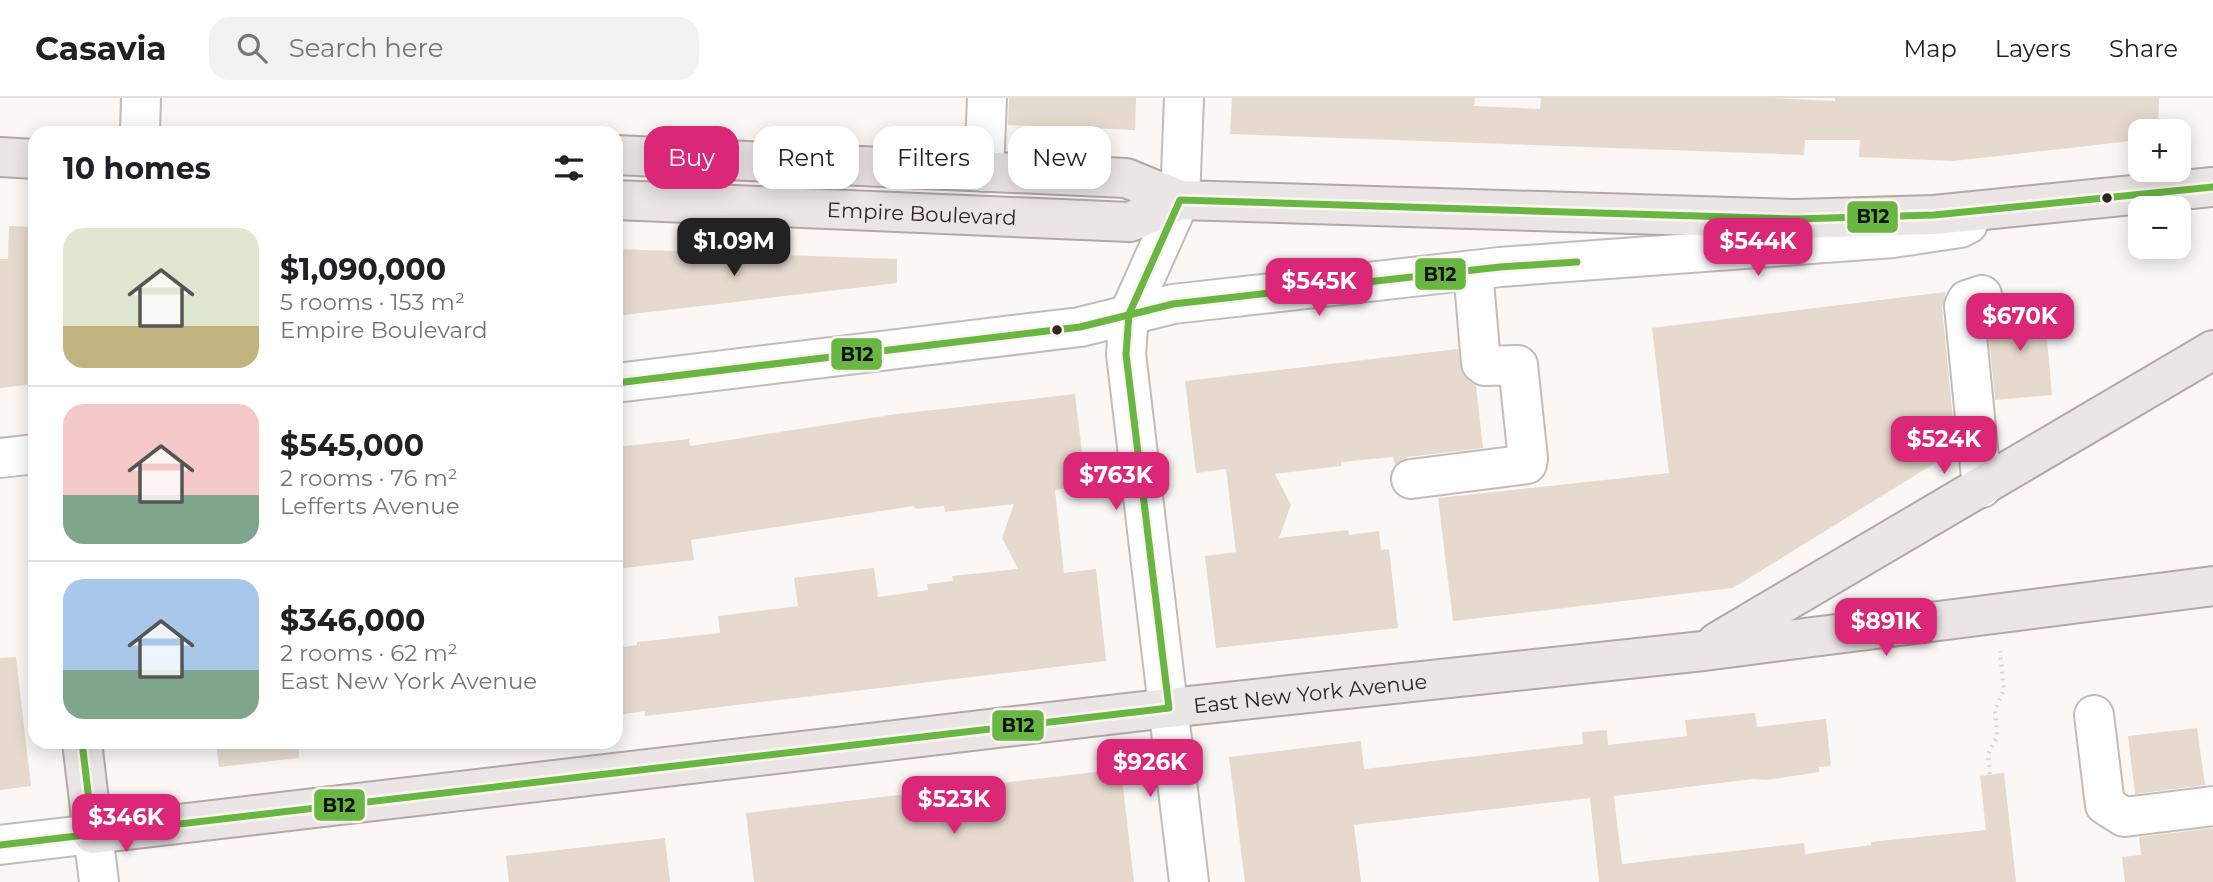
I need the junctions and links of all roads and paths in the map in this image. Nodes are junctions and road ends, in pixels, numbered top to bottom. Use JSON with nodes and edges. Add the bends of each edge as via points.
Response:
{"nodes":[{"id":1,"x":141,"y":98,"type":"edge"},
{"id":2,"x":987,"y":98,"type":"edge"},
{"id":3,"x":1184,"y":98,"type":"edge"},
{"id":4,"x":140,"y":126,"type":"edge"},
{"id":5,"x":986,"y":126,"type":"edge"},
{"id":6,"x":623,"y":155,"type":"edge"},
{"id":7,"x":0,"y":158,"type":"edge"},
{"id":8,"x":28,"y":159,"type":"edge"},
{"id":9,"x":873,"y":167,"type":"edge"},
{"id":10,"x":994,"y":172,"type":"edge"},
{"id":11,"x":2213,"y":187,"type":"edge"},
{"id":12,"x":623,"y":200,"type":"edge"},
{"id":13,"x":1180,"y":200,"type":"junction"},
{"id":14,"x":1994,"y":209,"type":"junction"},
{"id":15,"x":1473,"y":270,"type":"junction"},
{"id":16,"x":1982,"y":295,"type":"dead end"},
{"id":17,"x":1129,"y":314,"type":"junction"},
{"id":18,"x":2213,"y":350,"type":"edge"},
{"id":19,"x":623,"y":382,"type":"edge"},
{"id":20,"x":28,"y":455,"type":"edge"},
{"id":21,"x":0,"y":458,"type":"edge"},
{"id":22,"x":1411,"y":479,"type":"dead end"},
{"id":23,"x":1982,"y":488,"type":"junction"},
{"id":24,"x":2213,"y":586,"type":"edge"},
{"id":25,"x":1703,"y":651,"type":"junction"},
{"id":26,"x":2000,"y":651,"type":"dead end"},
{"id":27,"x":1169,"y":708,"type":"junction"},
{"id":28,"x":2094,"y":715,"type":"dead end"},
{"id":29,"x":83,"y":749,"type":"edge"},
{"id":30,"x":1990,"y":774,"type":"dead end"},
{"id":31,"x":2213,"y":806,"type":"edge"},
{"id":32,"x":93,"y":834,"type":"junction"},
{"id":33,"x":0,"y":845,"type":"edge"},
{"id":34,"x":99,"y":882,"type":"edge"},
{"id":35,"x":1189,"y":882,"type":"edge"}],
"edges":[{"from":1,"to":4,"type":"street"},
{"from":2,"to":5,"type":"street"},
{"from":3,"to":13,"type":"street"},
{"from":6,"to":9,"type":"main road","name":"Empire Boulevard"},
{"from":7,"to":8,"type":"main road"},
{"from":10,"to":13,"type":"main road","name":"Empire Boulevard","via":[[1126,178]]},
{"from":11,"to":14,"type":"main road","name":"Empire Boulevard"},
{"from":12,"to":13,"type":"main road","name":"Empire Boulevard","via":[[1130,222]]},
{"from":13,"to":14,"type":"main road","name":"Empire Boulevard","via":[[1795,219]]},
{"from":13,"to":17,"type":"street"},
{"from":14,"to":15,"type":"street","via":[[1960,228],[1893,238]]},
{"from":15,"to":17,"type":"street","via":[[1173,304]]},
{"from":15,"to":22,"type":"street","via":[[1481,363],[1518,365],[1527,464]]},
{"from":16,"to":23,"type":"street","via":[[1967,300],[1964,306]]},
{"from":17,"to":19,"type":"street","via":[[1080,327]]},
{"from":17,"to":27,"type":"street","via":[[1126,354]]},
{"from":18,"to":23,"type":"main road","name":"East New York Avenue"},
{"from":20,"to":21,"type":"street"},
{"from":23,"to":25,"type":"main road","name":"East New York Avenue"},
{"from":24,"to":25,"type":"main road","name":"East New York Avenue"},
{"from":25,"to":27,"type":"main road","name":"East New York Avenue"},
{"from":26,"to":30,"type":"path","via":[[2004,690],[1994,709],[1997,737],[1988,754]]},
{"from":27,"to":32,"type":"main road","name":"East New York Avenue"},
{"from":27,"to":35,"type":"street"},
{"from":28,"to":31,"type":"street","via":[[2105,805],[2124,817]]},
{"from":29,"to":32,"type":"main road"},
{"from":32,"to":33,"type":"street","name":"East New York Avenue"},
{"from":32,"to":34,"type":"street"}]}
